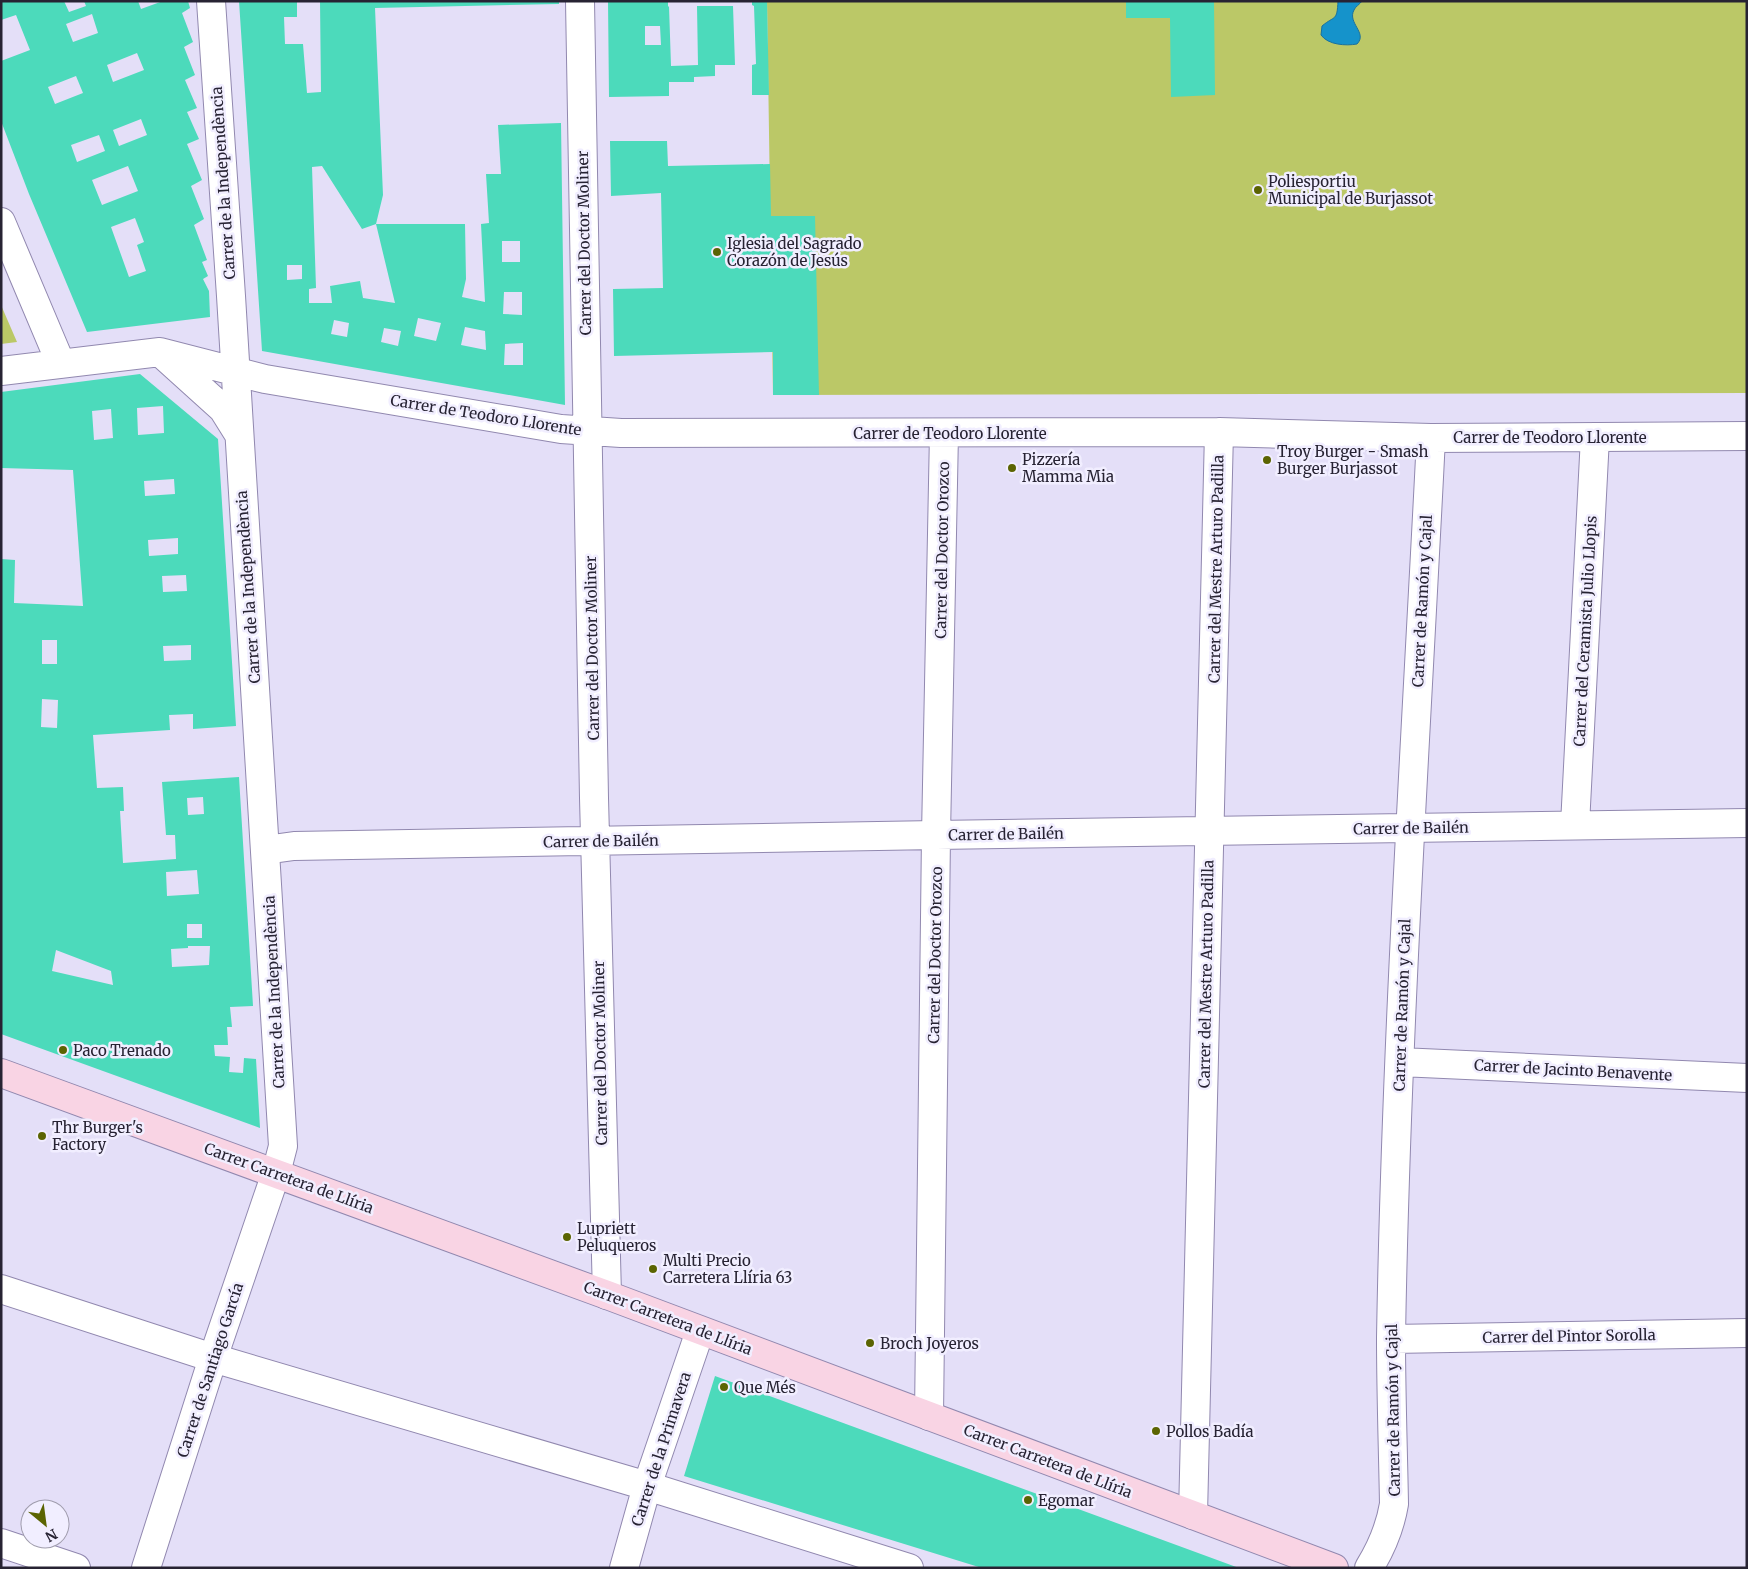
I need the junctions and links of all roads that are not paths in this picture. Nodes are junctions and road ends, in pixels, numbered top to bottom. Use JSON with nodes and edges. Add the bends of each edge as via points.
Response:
{"nodes":[{"id":1,"x":211,"y":1,"type":"edge"},
{"id":2,"x":580,"y":1,"type":"edge"},
{"id":3,"x":1,"y":222,"type":"edge"},
{"id":4,"x":160,"y":352,"type":"junction"},
{"id":5,"x":61,"y":364,"type":"junction"},
{"id":6,"x":234,"y":370,"type":"junction"},
{"id":7,"x":1,"y":371,"type":"edge"},
{"id":8,"x":589,"y":431,"type":"junction"},
{"id":9,"x":1219,"y":432,"type":"junction"},
{"id":10,"x":944,"y":433,"type":"junction"},
{"id":11,"x":238,"y":434,"type":"junction"},
{"id":12,"x":1747,"y":436,"type":"edge"},
{"id":13,"x":1595,"y":437,"type":"junction"},
{"id":14,"x":1431,"y":438,"type":"junction"},
{"id":15,"x":1747,"y":823,"type":"edge"},
{"id":16,"x":1575,"y":825,"type":"junction"},
{"id":17,"x":1410,"y":828,"type":"junction"},
{"id":18,"x":1209,"y":831,"type":"junction"},
{"id":19,"x":936,"y":835,"type":"junction"},
{"id":20,"x":595,"y":841,"type":"junction"},
{"id":21,"x":265,"y":850,"type":"junction"},
{"id":22,"x":1400,"y":1062,"type":"junction"},
{"id":23,"x":1,"y":1073,"type":"edge"},
{"id":24,"x":1747,"y":1078,"type":"edge"},
{"id":25,"x":276,"y":1173,"type":"junction"},
{"id":26,"x":1,"y":1289,"type":"edge"},
{"id":27,"x":606,"y":1295,"type":"junction"},
{"id":28,"x":700,"y":1331,"type":"junction"},
{"id":29,"x":1747,"y":1333,"type":"edge"},
{"id":30,"x":1391,"y":1340,"type":"junction"},
{"id":31,"x":213,"y":1358,"type":"junction"},
{"id":32,"x":929,"y":1416,"type":"junction"},
{"id":33,"x":647,"y":1486,"type":"junction"},
{"id":34,"x":1193,"y":1515,"type":"junction"},
{"id":35,"x":1,"y":1543,"type":"edge"},
{"id":36,"x":76,"y":1568,"type":"edge"},
{"id":37,"x":146,"y":1568,"type":"edge"},
{"id":38,"x":624,"y":1568,"type":"edge"},
{"id":39,"x":909,"y":1568,"type":"edge"},
{"id":40,"x":1334,"y":1568,"type":"edge"},
{"id":41,"x":1369,"y":1568,"type":"edge"}],
"edges":[{"from":1,"to":6,"type":"street","name":"Carrer de la Independència"},
{"from":2,"to":8,"type":"street","name":"Carrer del Doctor Moliner"},
{"from":3,"to":5,"type":"street"},
{"from":4,"to":5,"type":"street","name":"Carrer de Teodoro Llorente"},
{"from":4,"to":6,"type":"street","name":"Carrer de Teodoro Llorente"},
{"from":4,"to":11,"type":"street","via":[[223,409]]},
{"from":5,"to":7,"type":"street","name":"Carrer de Teodoro Llorente"},
{"from":6,"to":8,"type":"street","name":"Carrer de Teodoro Llorente","via":[[265,379]]},
{"from":6,"to":11,"type":"street","name":"Carrer de la Independència"},
{"from":8,"to":10,"type":"street","name":"Carrer de Teodoro Llorente"},
{"from":8,"to":20,"type":"street","name":"Carrer del Doctor Moliner"},
{"from":9,"to":10,"type":"street","name":"Carrer de Teodoro Llorente"},
{"from":9,"to":14,"type":"street","name":"Carrer de Teodoro Llorente"},
{"from":9,"to":18,"type":"street","name":"Carrer del Mestre Arturo Padilla"},
{"from":10,"to":19,"type":"street","name":"Carrer del Doctor Orozco"},
{"from":11,"to":21,"type":"street","name":"Carrer de la Independència"},
{"from":12,"to":13,"type":"street","name":"Carrer de Teodoro Llorente"},
{"from":13,"to":14,"type":"street","name":"Carrer de Teodoro Llorente"},
{"from":13,"to":16,"type":"street","name":"Carrer del Ceramista Julio Llopis"},
{"from":14,"to":17,"type":"street","name":"Carrer de Ramón y Cajal"},
{"from":15,"to":16,"type":"street","name":"Carrer de Bailén"},
{"from":16,"to":17,"type":"street","name":"Carrer de Bailén"},
{"from":17,"to":18,"type":"street","name":"Carrer de Bailén"},
{"from":17,"to":22,"type":"street","name":"Carrer de Ramón y Cajal"},
{"from":18,"to":19,"type":"street","name":"Carrer de Bailén"},
{"from":18,"to":34,"type":"street","name":"Carrer del Mestre Arturo Padilla"},
{"from":19,"to":20,"type":"street","name":"Carrer de Bailén"},
{"from":19,"to":32,"type":"street","name":"Carrer del Doctor Orozco"},
{"from":20,"to":21,"type":"street","name":"Carrer de Bailén","via":[[294,846]]},
{"from":20,"to":27,"type":"street","name":"Carrer del Doctor Moliner"},
{"from":21,"to":25,"type":"street","name":"Carrer de la Independència","via":[[283,1146]]},
{"from":22,"to":24,"type":"street","name":"Carrer de Jacinto Benavente"},
{"from":22,"to":30,"type":"street","name":"Carrer de Ramón y Cajal"},
{"from":23,"to":25,"type":"street","name":"Carrer Carretera de Llíria"},
{"from":25,"to":27,"type":"street","name":"Carrer Carretera de Llíria"},
{"from":25,"to":31,"type":"street","name":"Carrer de Santiago García"},
{"from":26,"to":31,"type":"street"},
{"from":27,"to":28,"type":"street","name":"Carrer Carretera de Llíria"},
{"from":28,"to":32,"type":"street","name":"Carrer Carretera de Llíria"},
{"from":28,"to":33,"type":"street","name":"Carrer de la Primavera"},
{"from":29,"to":30,"type":"street","name":"Carrer del Pintor Sorolla"},
{"from":30,"to":41,"type":"street","name":"Carrer de Ramón y Cajal","via":[[1394,1504],[1385,1541]]},
{"from":31,"to":33,"type":"street"},
{"from":31,"to":37,"type":"street","name":"Carrer de Santiago García"},
{"from":32,"to":34,"type":"street","name":"Carrer Carretera de Llíria"},
{"from":33,"to":38,"type":"street","name":"Carrer de la Primavera"},
{"from":33,"to":39,"type":"street"},
{"from":34,"to":40,"type":"street","name":"Carrer Carretera de Llíria"},
{"from":35,"to":36,"type":"street"}]}
